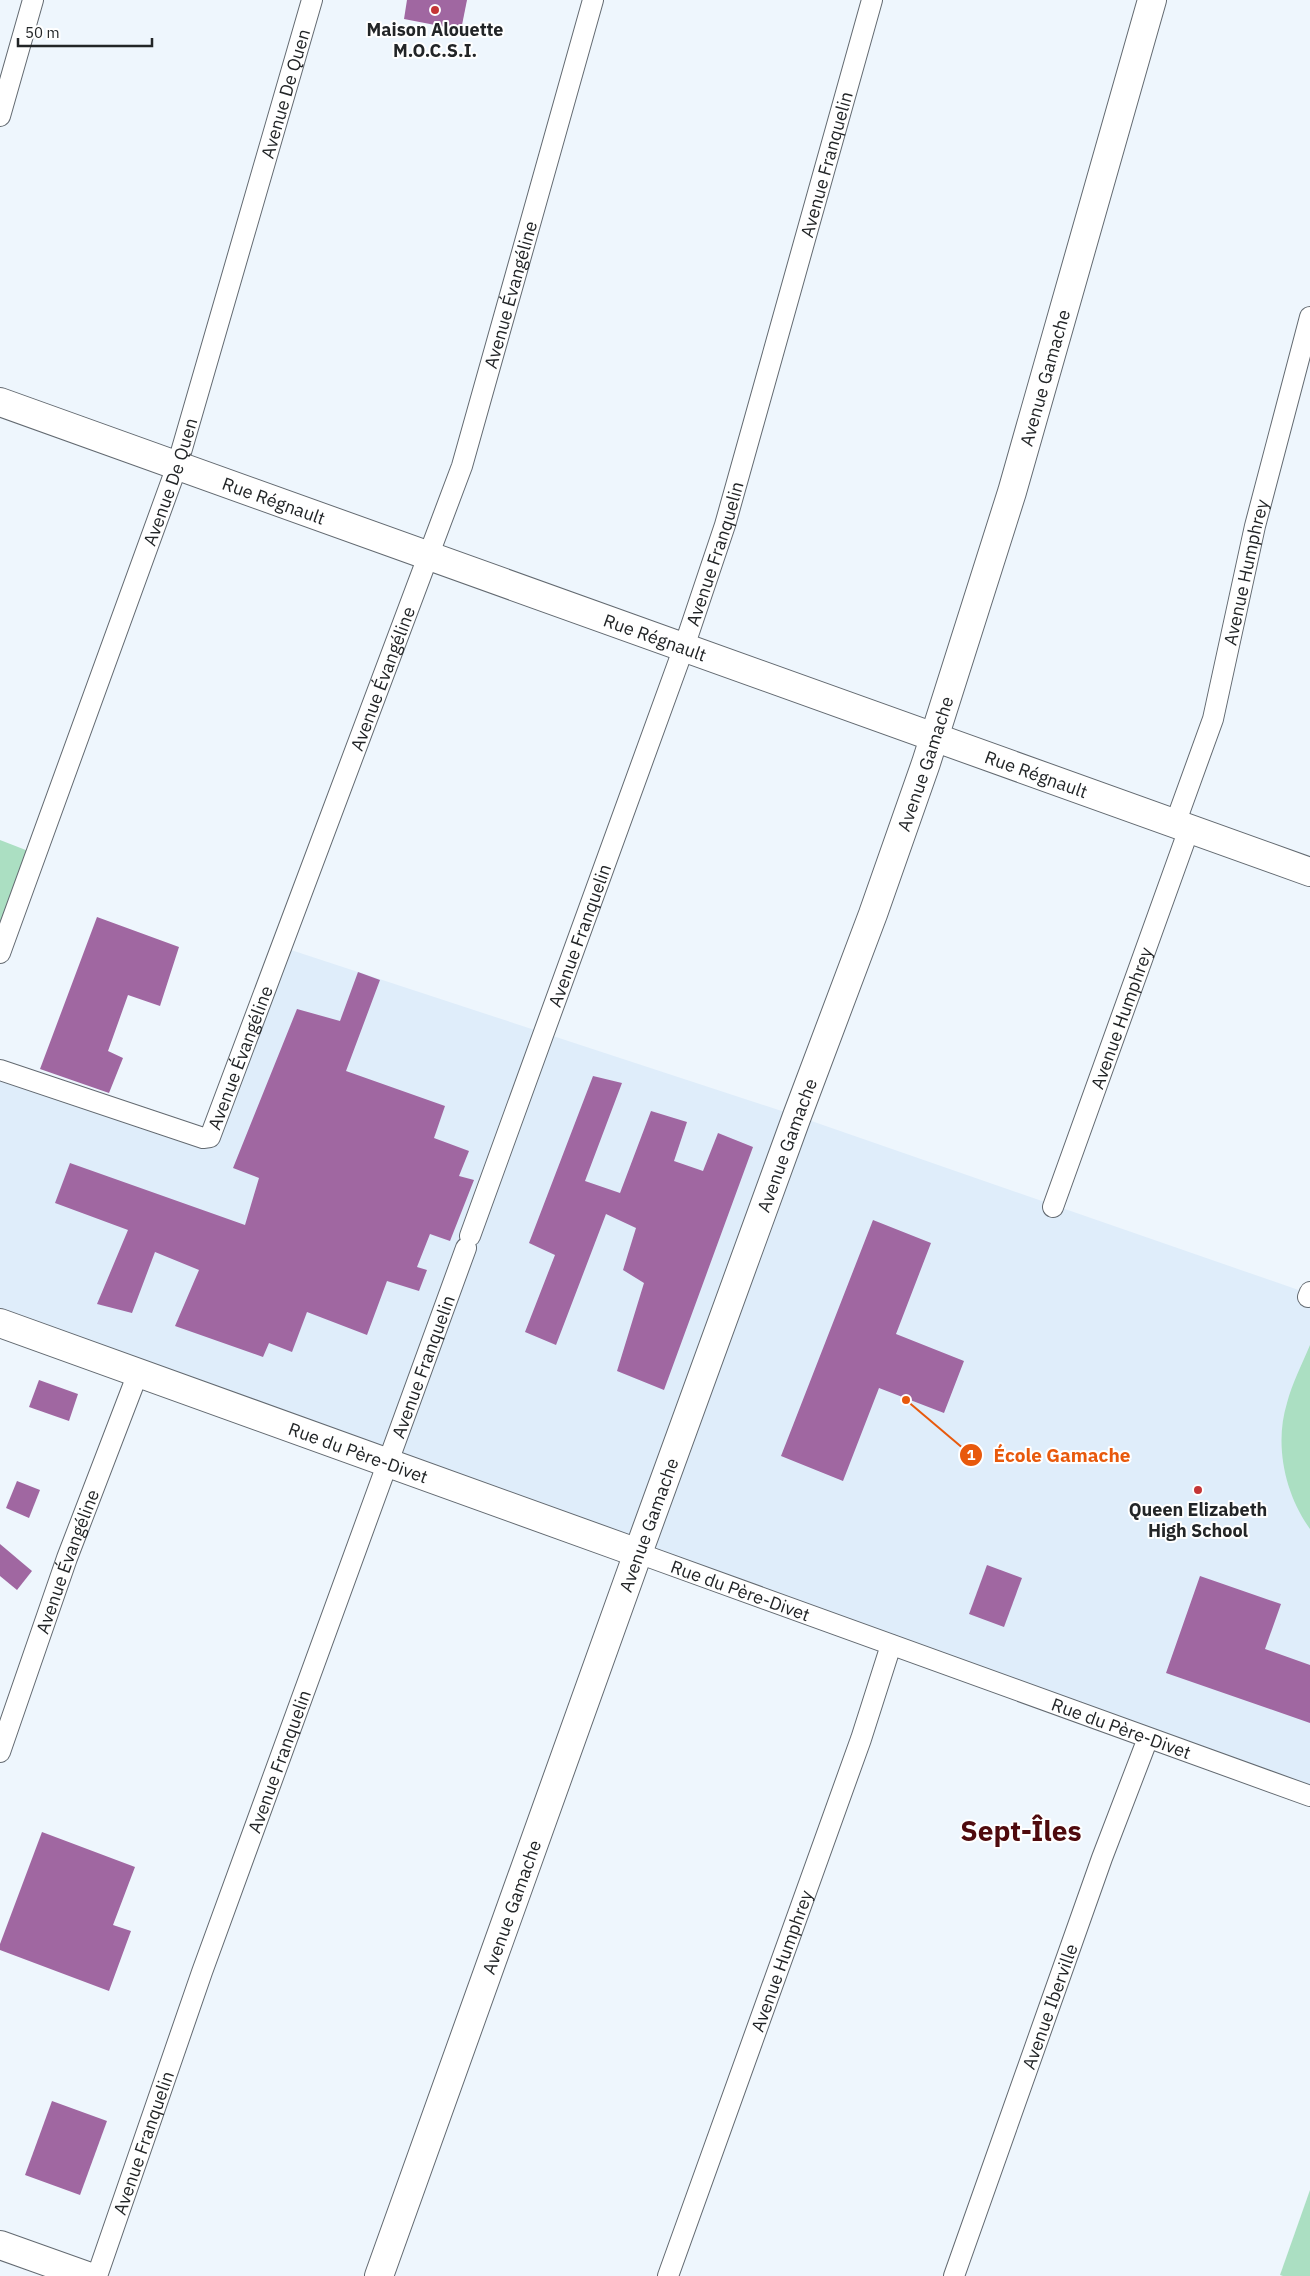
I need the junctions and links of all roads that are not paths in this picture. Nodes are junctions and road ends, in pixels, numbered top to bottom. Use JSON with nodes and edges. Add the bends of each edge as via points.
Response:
{"nodes":[{"id":1,"x":33,"y":0,"type":"edge"},
{"id":2,"x":312,"y":0,"type":"edge"},
{"id":3,"x":593,"y":0,"type":"edge"},
{"id":4,"x":872,"y":0,"type":"edge"},
{"id":5,"x":1152,"y":0,"type":"edge"},
{"id":6,"x":0,"y":116,"type":"edge"},
{"id":7,"x":1310,"y":317,"type":"edge"},
{"id":8,"x":0,"y":402,"type":"edge"},
{"id":9,"x":177,"y":466,"type":"junction"},
{"id":10,"x":429,"y":556,"type":"junction"},
{"id":11,"x":684,"y":648,"type":"junction"},
{"id":12,"x":934,"y":737,"type":"junction"},
{"id":13,"x":1182,"y":826,"type":"junction"},
{"id":14,"x":1310,"y":872,"type":"edge"},
{"id":15,"x":0,"y":953,"type":"edge"},
{"id":16,"x":0,"y":1070,"type":"edge"},
{"id":17,"x":1052,"y":1206,"type":"dead end"},
{"id":18,"x":0,"y":1323,"type":"edge"},
{"id":19,"x":138,"y":1373,"type":"junction"},
{"id":20,"x":388,"y":1463,"type":"junction"},
{"id":21,"x":638,"y":1553,"type":"junction"},
{"id":22,"x":891,"y":1645,"type":"junction"},
{"id":23,"x":1148,"y":1738,"type":"junction"},
{"id":24,"x":0,"y":1752,"type":"edge"},
{"id":25,"x":1310,"y":1796,"type":"edge"},
{"id":26,"x":0,"y":2244,"type":"edge"},
{"id":27,"x":88,"y":2276,"type":"edge"},
{"id":28,"x":97,"y":2276,"type":"edge"},
{"id":29,"x":379,"y":2276,"type":"edge"},
{"id":30,"x":668,"y":2276,"type":"edge"},
{"id":31,"x":954,"y":2276,"type":"edge"}],
"edges":[{"from":1,"to":6,"type":"street"},
{"from":2,"to":9,"type":"street","name":"Avenue De Quen"},
{"from":3,"to":10,"type":"street","name":"Avenue Évangéline","via":[[462,466]]},
{"from":4,"to":11,"type":"street","name":"Avenue Franquelin","via":[[725,525]]},
{"from":5,"to":12,"type":"street","name":"Avenue Gamache","via":[[1012,492]]},
{"from":7,"to":13,"type":"street","name":"Avenue Humphrey","via":[[1255,526],[1213,719]]},
{"from":8,"to":9,"type":"street","name":"Rue Régnault"},
{"from":9,"to":10,"type":"street","name":"Rue Régnault"},
{"from":9,"to":15,"type":"street","name":"Avenue De Quen"},
{"from":10,"to":11,"type":"street","name":"Rue Régnault"},
{"from":10,"to":16,"type":"street","name":"Avenue Évangéline","via":[[210,1137],[201,1137]]},
{"from":11,"to":12,"type":"street","name":"Rue Régnault"},
{"from":11,"to":20,"type":"street","name":"Avenue Franquelin"},
{"from":12,"to":13,"type":"street","name":"Rue Régnault"},
{"from":12,"to":21,"type":"street","name":"Avenue Gamache","via":[[873,914]]},
{"from":13,"to":14,"type":"street","name":"Rue Régnault"},
{"from":13,"to":17,"type":"street","name":"Avenue Humphrey"},
{"from":18,"to":19,"type":"street","name":"Rue du Père-Divet"},
{"from":19,"to":20,"type":"street","name":"Rue du Père-Divet"},
{"from":19,"to":24,"type":"street","name":"Avenue Évangéline","via":[[67,1558]]},
{"from":20,"to":21,"type":"street","name":"Rue du Père-Divet"},
{"from":20,"to":28,"type":"street","name":"Avenue Franquelin","via":[[202,1972]]},
{"from":21,"to":22,"type":"street","name":"Rue du Père-Divet"},
{"from":21,"to":29,"type":"street","name":"Avenue Gamache"},
{"from":22,"to":23,"type":"street","name":"Rue du Père-Divet"},
{"from":22,"to":30,"type":"street","name":"Avenue Humphrey","via":[[862,1739]]},
{"from":23,"to":25,"type":"street","name":"Rue du Père-Divet"},
{"from":23,"to":31,"type":"street","name":"Avenue Iberville"},
{"from":26,"to":27,"type":"street"}]}
